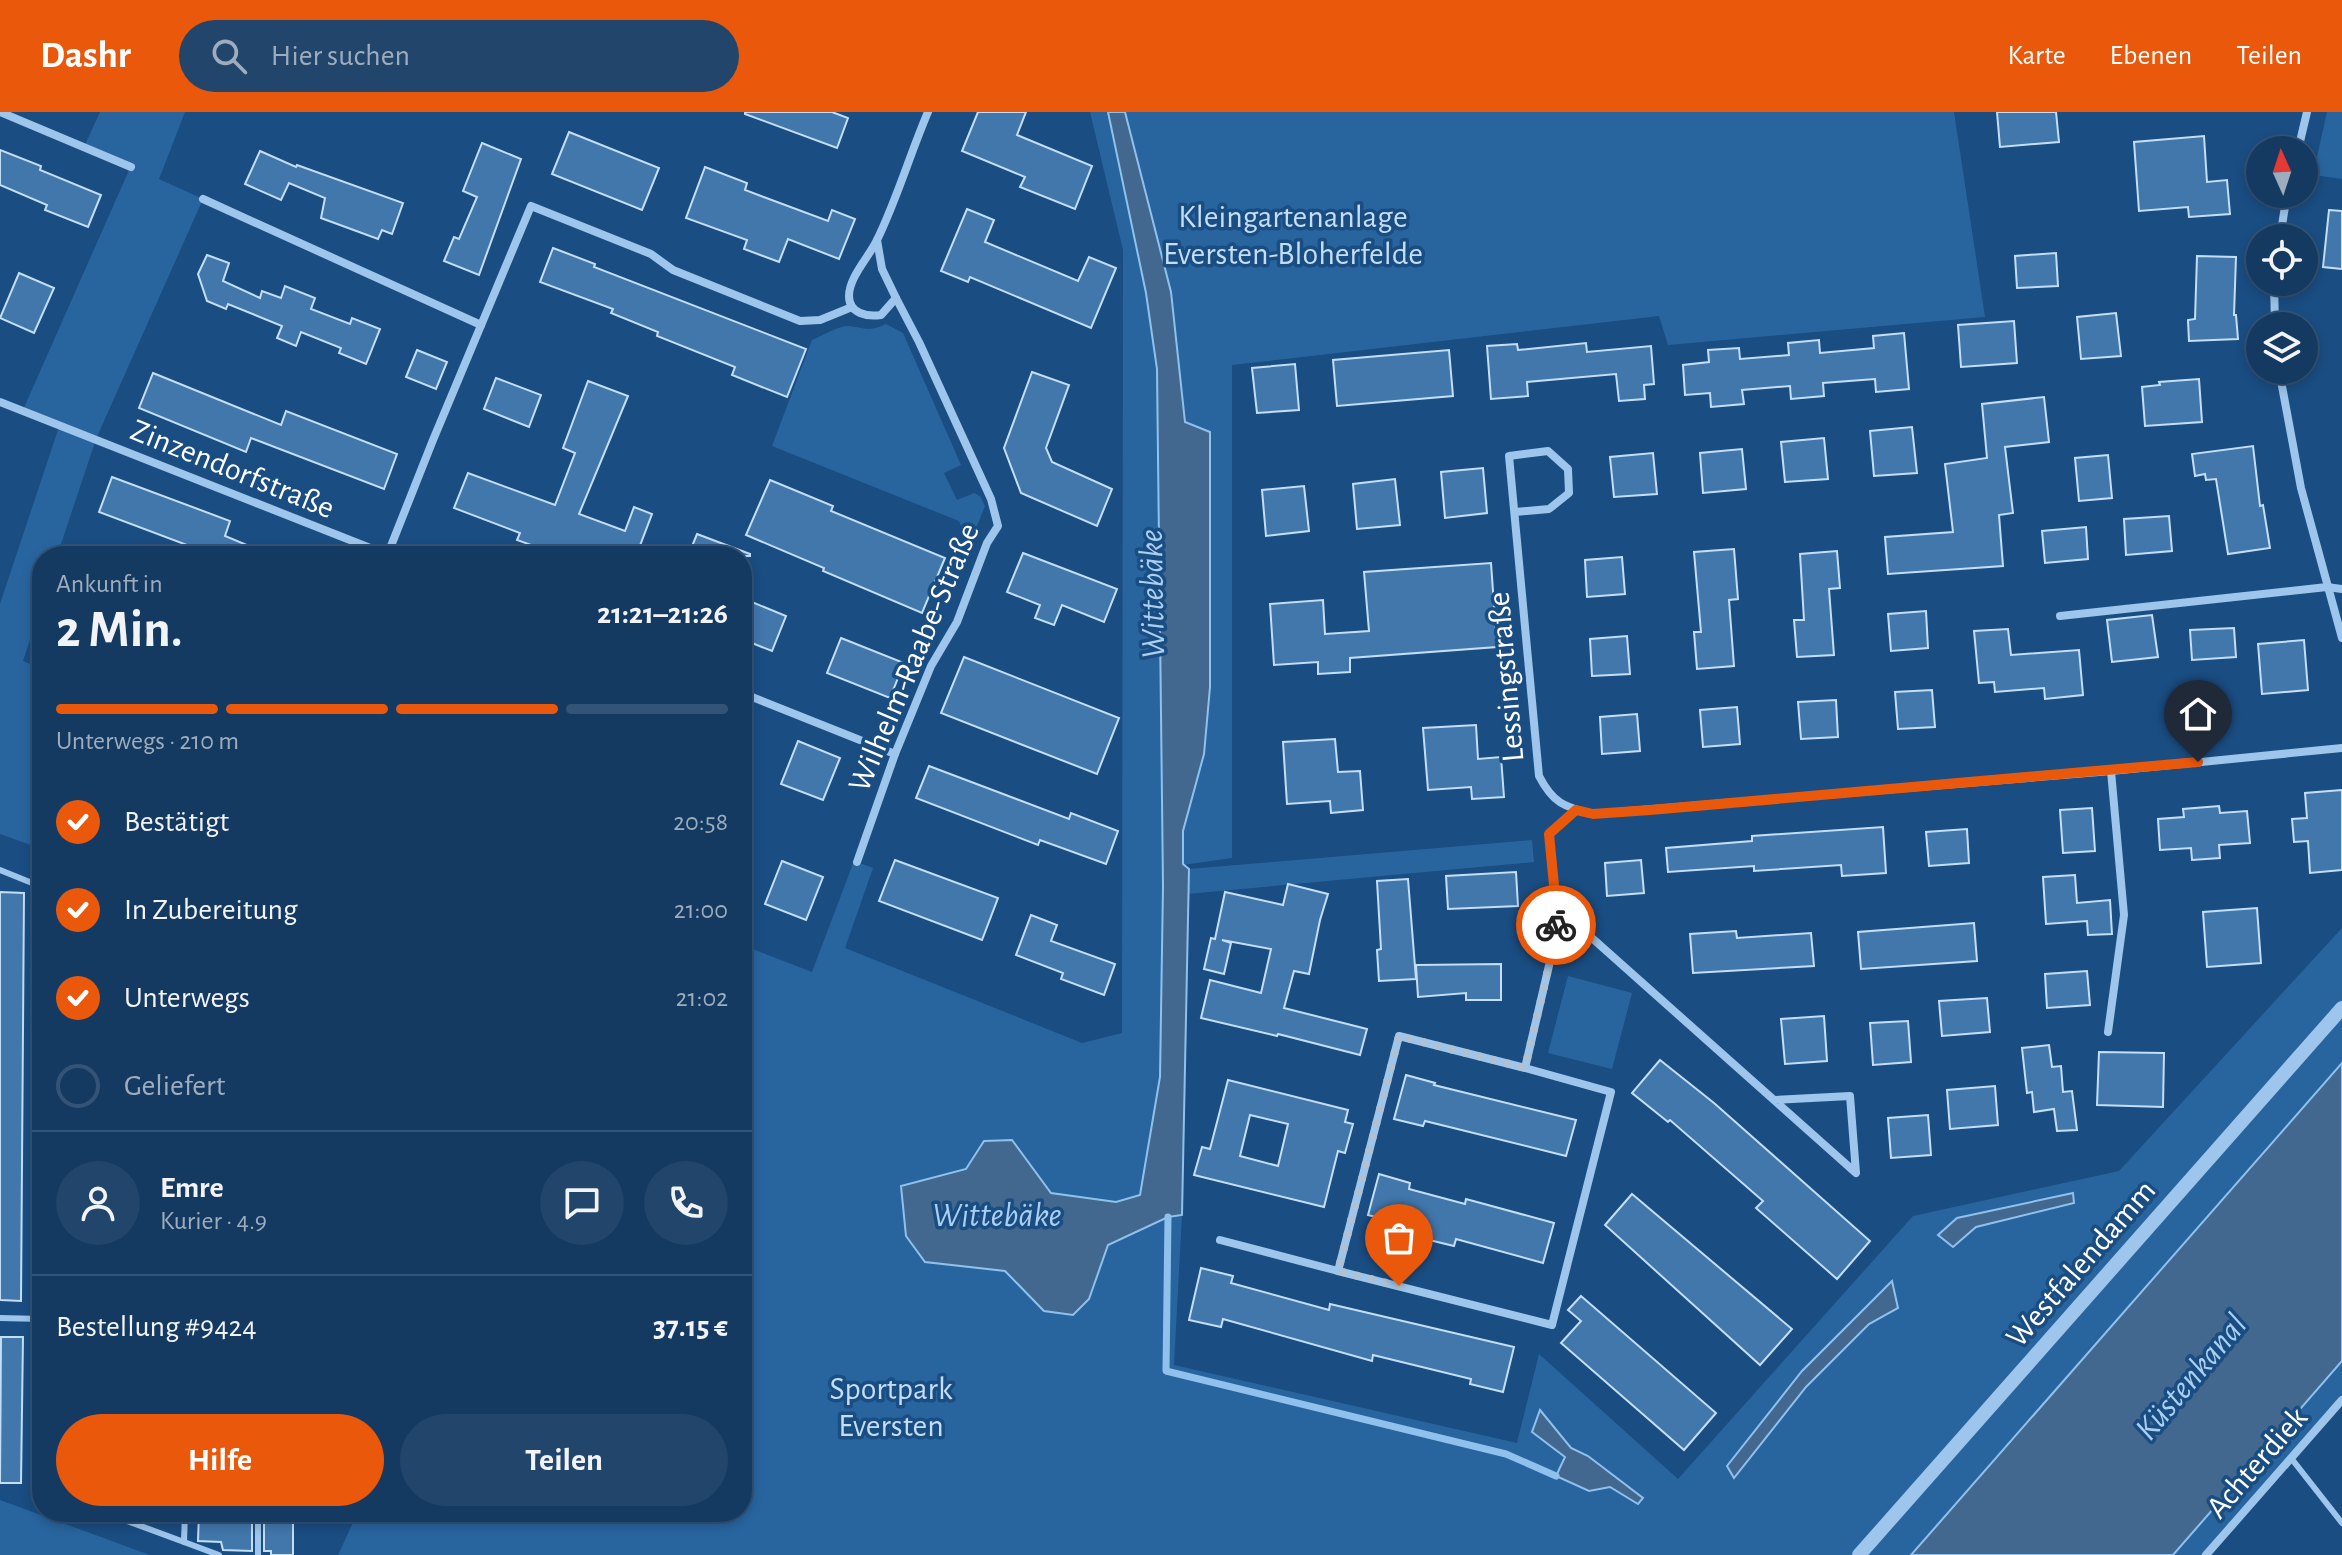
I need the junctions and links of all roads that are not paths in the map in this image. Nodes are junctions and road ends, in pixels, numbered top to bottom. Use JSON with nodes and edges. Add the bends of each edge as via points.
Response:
{"nodes":[{"id":1,"x":0,"y":112,"type":"edge"},
{"id":2,"x":2307,"y":112,"type":"edge"},
{"id":3,"x":924,"y":113,"type":"edge"},
{"id":4,"x":2301,"y":136,"type":"edge"},
{"id":5,"x":131,"y":167,"type":"dead end"},
{"id":6,"x":203,"y":199,"type":"dead end"},
{"id":7,"x":877,"y":240,"type":"junction"},
{"id":8,"x":896,"y":298,"type":"junction"},
{"id":9,"x":852,"y":307,"type":"junction"},
{"id":10,"x":481,"y":325,"type":"junction"},
{"id":11,"x":2282,"y":384,"type":"edge"},
{"id":12,"x":0,"y":402,"type":"edge"},
{"id":13,"x":1515,"y":512,"type":"junction"},
{"id":14,"x":364,"y":546,"type":"edge"},
{"id":15,"x":391,"y":546,"type":"edge"},
{"id":16,"x":2327,"y":587,"type":"junction"},
{"id":17,"x":2342,"y":589,"type":"edge"},
{"id":18,"x":2060,"y":616,"type":"dead end"},
{"id":19,"x":2342,"y":638,"type":"edge"},
{"id":20,"x":752,"y":697,"type":"edge"},
{"id":21,"x":2342,"y":748,"type":"edge"},
{"id":22,"x":895,"y":754,"type":"junction"},
{"id":23,"x":2111,"y":771,"type":"junction"},
{"id":24,"x":1576,"y":810,"type":"junction"},
{"id":25,"x":857,"y":862,"type":"dead end"},
{"id":26,"x":0,"y":870,"type":"edge"},
{"id":27,"x":32,"y":883,"type":"edge"},
{"id":28,"x":1556,"y":906,"type":"junction"},
{"id":29,"x":2342,"y":1008,"type":"edge"},
{"id":30,"x":2108,"y":1032,"type":"dead end"},
{"id":31,"x":1525,"y":1068,"type":"junction"},
{"id":32,"x":1775,"y":1100,"type":"junction"},
{"id":33,"x":1220,"y":1240,"type":"dead end"},
{"id":34,"x":1338,"y":1271,"type":"junction"},
{"id":35,"x":0,"y":1318,"type":"edge"},
{"id":36,"x":32,"y":1319,"type":"edge"},
{"id":37,"x":2342,"y":1400,"type":"edge"},
{"id":38,"x":2291,"y":1458,"type":"junction"},
{"id":39,"x":132,"y":1522,"type":"edge"},
{"id":40,"x":185,"y":1522,"type":"edge"},
{"id":41,"x":258,"y":1522,"type":"edge"},
{"id":42,"x":2342,"y":1523,"type":"edge"},
{"id":43,"x":184,"y":1542,"type":"junction"},
{"id":44,"x":219,"y":1555,"type":"edge"},
{"id":45,"x":258,"y":1555,"type":"edge"},
{"id":46,"x":1859,"y":1555,"type":"edge"},
{"id":47,"x":2206,"y":1555,"type":"edge"}],
"edges":[{"from":1,"to":5,"type":"street"},
{"from":2,"to":4,"type":"street"},
{"from":3,"to":7,"type":"street"},
{"from":6,"to":10,"type":"street"},
{"from":7,"to":8,"type":"street","name":"Wilhelm-Raabe-Straße","via":[[882,269]]},
{"from":7,"to":9,"type":"street","via":[[853,282]]},
{"from":8,"to":9,"type":"street","via":[[881,315],[861,315]]},
{"from":8,"to":22,"type":"street","name":"Wilhelm-Raabe-Straße","via":[[991,499],[998,526]]},
{"from":9,"to":10,"type":"street","via":[[820,320],[800,321],[531,206]]},
{"from":10,"to":15,"type":"street"},
{"from":11,"to":16,"type":"street"},
{"from":12,"to":14,"type":"street","name":"Zinzendorfstraße"},
{"from":13,"to":13,"type":"street","name":"Lessingstraße","via":[[1549,509],[1569,493],[1568,469],[1548,451],[1509,456]]},
{"from":13,"to":24,"type":"street","name":"Lessingstraße","via":[[1539,776],[1550,797]]},
{"from":16,"to":17,"type":"street"},
{"from":16,"to":18,"type":"street"},
{"from":16,"to":19,"type":"street"},
{"from":20,"to":22,"type":"street"},
{"from":21,"to":23,"type":"street"},
{"from":22,"to":25,"type":"street","name":"Wilhelm-Raabe-Straße"},
{"from":23,"to":24,"type":"street","via":[[1593,814]]},
{"from":23,"to":30,"type":"street","via":[[2124,915]]},
{"from":24,"to":28,"type":"street","via":[[1549,834]]},
{"from":26,"to":27,"type":"lane"},
{"from":28,"to":31,"type":"street","via":[[1555,940]]},
{"from":28,"to":32,"type":"street"},
{"from":29,"to":46,"type":"street","name":"Westfalendamm"},
{"from":31,"to":34,"type":"street","via":[[1399,1036]]},
{"from":31,"to":34,"type":"street","via":[[1611,1092],[1552,1325]]},
{"from":32,"to":32,"type":"street","via":[[1850,1096],[1856,1173],[1844,1162]]},
{"from":33,"to":34,"type":"street"},
{"from":35,"to":36,"type":"lane"},
{"from":37,"to":38,"type":"street","name":"Achterdiek"},
{"from":38,"to":42,"type":"lane"},
{"from":38,"to":47,"type":"street","name":"Achterdiek"},
{"from":39,"to":43,"type":"lane"},
{"from":40,"to":43,"type":"lane"},
{"from":41,"to":45,"type":"lane"},
{"from":43,"to":44,"type":"lane"}]}
